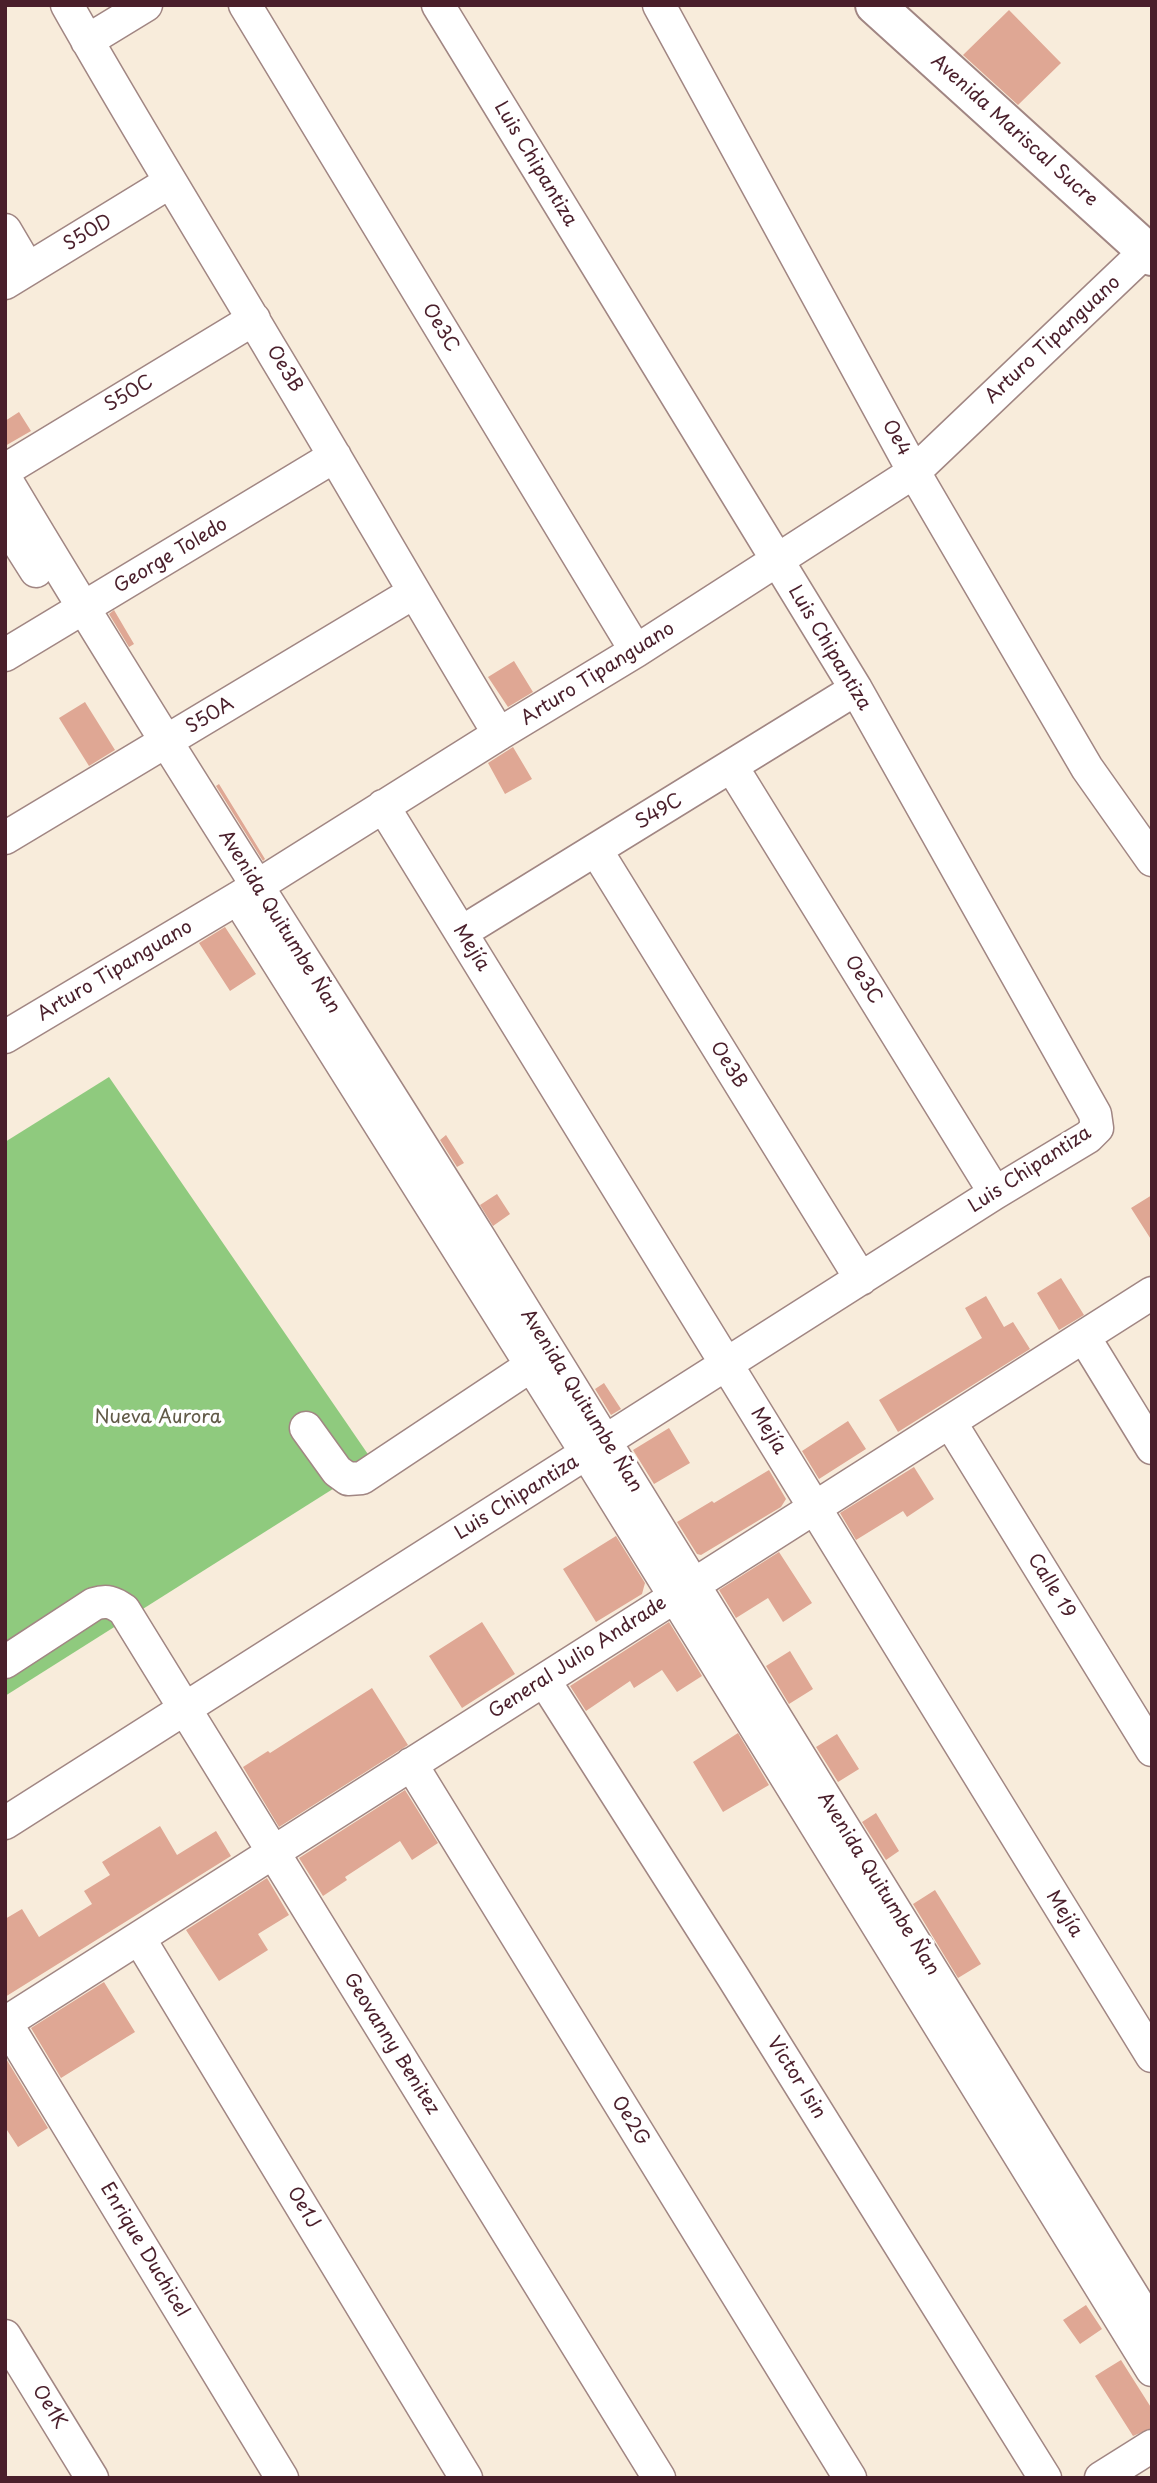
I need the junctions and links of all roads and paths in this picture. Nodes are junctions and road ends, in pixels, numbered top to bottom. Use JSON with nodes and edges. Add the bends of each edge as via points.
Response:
{"nodes":[{"id":1,"x":67,"y":5,"type":"edge"},
{"id":2,"x":146,"y":5,"type":"edge"},
{"id":3,"x":245,"y":5,"type":"edge"},
{"id":4,"x":438,"y":5,"type":"edge"},
{"id":5,"x":659,"y":5,"type":"edge"},
{"id":6,"x":895,"y":12,"type":"edge"},
{"id":7,"x":87,"y":41,"type":"junction"},
{"id":8,"x":170,"y":182,"type":"junction"},
{"id":9,"x":5,"y":230,"type":"edge"},
{"id":10,"x":1149,"y":254,"type":"edge"},
{"id":11,"x":17,"y":276,"type":"edge"},
{"id":12,"x":254,"y":319,"type":"junction"},
{"id":13,"x":335,"y":456,"type":"junction"},
{"id":14,"x":5,"y":470,"type":"edge"},
{"id":15,"x":914,"y":471,"type":"junction"},
{"id":16,"x":5,"y":478,"type":"edge"},
{"id":17,"x":5,"y":522,"type":"edge"},
{"id":18,"x":777,"y":562,"type":"junction"},
{"id":19,"x":413,"y":593,"type":"junction"},
{"id":20,"x":74,"y":614,"type":"junction"},
{"id":21,"x":636,"y":651,"type":"junction"},
{"id":22,"x":5,"y":655,"type":"edge"},
{"id":23,"x":856,"y":690,"type":"junction"},
{"id":24,"x":499,"y":734,"type":"junction"},
{"id":25,"x":157,"y":747,"type":"junction"},
{"id":26,"x":732,"y":767,"type":"junction"},
{"id":27,"x":383,"y":806,"type":"junction"},
{"id":28,"x":5,"y":838,"type":"edge"},
{"id":29,"x":596,"y":850,"type":"junction"},
{"id":30,"x":1152,"y":860,"type":"edge"},
{"id":31,"x":247,"y":892,"type":"junction"},
{"id":32,"x":462,"y":932,"type":"junction"},
{"id":33,"x":5,"y":1037,"type":"edge"},
{"id":34,"x":995,"y":1193,"type":"junction"},
{"id":35,"x":861,"y":1279,"type":"junction"},
{"id":36,"x":1152,"y":1293,"type":"edge"},
{"id":37,"x":1084,"y":1337,"type":"junction"},
{"id":38,"x":541,"y":1360,"type":"junction"},
{"id":39,"x":727,"y":1364,"type":"junction"},
{"id":40,"x":950,"y":1422,"type":"junction"},
{"id":41,"x":306,"y":1428,"type":"dead end"},
{"id":42,"x":596,"y":1448,"type":"junction"},
{"id":43,"x":1152,"y":1448,"type":"edge"},
{"id":44,"x":814,"y":1507,"type":"junction"},
{"id":45,"x":683,"y":1591,"type":"junction"},
{"id":46,"x":5,"y":1662,"type":"edge"},
{"id":47,"x":544,"y":1679,"type":"junction"},
{"id":48,"x":184,"y":1709,"type":"junction"},
{"id":49,"x":1152,"y":1750,"type":"edge"},
{"id":50,"x":411,"y":1764,"type":"junction"},
{"id":51,"x":5,"y":1823,"type":"edge"},
{"id":52,"x":273,"y":1853,"type":"junction"},
{"id":53,"x":139,"y":1938,"type":"junction"},
{"id":54,"x":6,"y":2023,"type":"edge"},
{"id":55,"x":1152,"y":2056,"type":"edge"},
{"id":56,"x":1152,"y":2327,"type":"edge"},
{"id":57,"x":5,"y":2336,"type":"edge"},
{"id":58,"x":1152,"y":2370,"type":"edge"},
{"id":59,"x":1152,"y":2446,"type":"edge"},
{"id":60,"x":92,"y":2478,"type":"edge"},
{"id":61,"x":282,"y":2478,"type":"edge"},
{"id":62,"x":466,"y":2478,"type":"edge"},
{"id":63,"x":659,"y":2478,"type":"edge"},
{"id":64,"x":850,"y":2478,"type":"edge"},
{"id":65,"x":1045,"y":2478,"type":"edge"},
{"id":66,"x":1101,"y":2478,"type":"edge"}],
"edges":[{"from":1,"to":7,"type":"street","name":"Oe3B"},
{"from":2,"to":7,"type":"street"},
{"from":3,"to":21,"type":"street","name":"Oe3C"},
{"from":4,"to":18,"type":"street","name":"Luis Chipantiza"},
{"from":5,"to":15,"type":"street","name":"Oe4"},
{"from":6,"to":10,"type":"main road","name":"Avenida Mariscal Sucre"},
{"from":7,"to":8,"type":"street","name":"Oe3B"},
{"from":8,"to":11,"type":"street","name":"S50D"},
{"from":8,"to":12,"type":"street","name":"Oe3B"},
{"from":9,"to":11,"type":"street"},
{"from":10,"to":15,"type":"street","name":"Arturo Tipanguano"},
{"from":12,"to":13,"type":"street","name":"Oe3B"},
{"from":12,"to":14,"type":"street","name":"S50C"},
{"from":13,"to":19,"type":"street","name":"Oe3B"},
{"from":13,"to":20,"type":"street","name":"George Toledo"},
{"from":15,"to":18,"type":"street","name":"Arturo Tipanguano"},
{"from":15,"to":30,"type":"street","name":"Oe4","via":[[1087,768]]},
{"from":16,"to":20,"type":"street","name":"Avenida Quitumbe Ñan"},
{"from":17,"to":20,"type":"street","name":"Avenida Quitumbe Ñan"},
{"from":18,"to":21,"type":"street","name":"Arturo Tipanguano"},
{"from":18,"to":23,"type":"street","name":"Luis Chipantiza"},
{"from":19,"to":24,"type":"street","name":"Oe3B"},
{"from":19,"to":25,"type":"street","name":"S50A"},
{"from":20,"to":22,"type":"street","name":"George Toledo"},
{"from":20,"to":25,"type":"street","name":"Avenida Quitumbe Ñan"},
{"from":21,"to":24,"type":"street","name":"Arturo Tipanguano"},
{"from":23,"to":26,"type":"street","name":"S49C"},
{"from":23,"to":34,"type":"street","name":"Luis Chipantiza","via":[[1095,1114],[1097,1128],[1088,1137]]},
{"from":24,"to":27,"type":"street","name":"Arturo Tipanguano"},
{"from":25,"to":28,"type":"street","name":"S50A"},
{"from":25,"to":31,"type":"street","name":"Avenida Quitumbe Ñan"},
{"from":26,"to":29,"type":"street","name":"S49C"},
{"from":26,"to":34,"type":"street","name":"Oe3C"},
{"from":27,"to":31,"type":"street","name":"Arturo Tipanguano"},
{"from":27,"to":32,"type":"street","name":"Mejía"},
{"from":29,"to":32,"type":"street","name":"S49C"},
{"from":29,"to":35,"type":"street","name":"Oe3B"},
{"from":31,"to":33,"type":"street","name":"Arturo Tipanguano"},
{"from":31,"to":38,"type":"street","name":"Avenida Quitumbe Ñan"},
{"from":32,"to":39,"type":"street","name":"Mejía"},
{"from":34,"to":35,"type":"street","name":"Luis Chipantiza"},
{"from":35,"to":39,"type":"street","name":"Luis Chipantiza"},
{"from":36,"to":37,"type":"street","name":"General Julio Andrade"},
{"from":37,"to":40,"type":"street","name":"General Julio Andrade"},
{"from":37,"to":43,"type":"street"},
{"from":38,"to":41,"type":"street","via":[[362,1478],[348,1479],[337,1471]]},
{"from":38,"to":42,"type":"street","name":"Avenida Quitumbe Ñan"},
{"from":39,"to":42,"type":"street","name":"Luis Chipantiza"},
{"from":39,"to":44,"type":"street","name":"Mejía"},
{"from":40,"to":44,"type":"street","name":"General Julio Andrade"},
{"from":40,"to":49,"type":"street","name":"Calle 19"},
{"from":42,"to":45,"type":"street","name":"Avenida Quitumbe Ñan"},
{"from":42,"to":48,"type":"street","name":"Luis Chipantiza"},
{"from":44,"to":45,"type":"street","name":"General Julio Andrade"},
{"from":44,"to":55,"type":"street","name":"Mejía"},
{"from":45,"to":47,"type":"street","name":"General Julio Andrade"},
{"from":45,"to":56,"type":"street","name":"Avenida Quitumbe Ñan"},
{"from":45,"to":58,"type":"street","name":"Avenida Quitumbe Ñan"},
{"from":46,"to":48,"type":"street","name":"Geovanny Benitez","via":[[94,1604],[114,1602],[124,1610]]},
{"from":47,"to":50,"type":"street","name":"General Julio Andrade"},
{"from":47,"to":65,"type":"street","name":"Victor Isin"},
{"from":48,"to":51,"type":"street","name":"Luis Chipantiza"},
{"from":48,"to":52,"type":"street","name":"Geovanny Benitez"},
{"from":50,"to":52,"type":"street","name":"General Julio Andrade"},
{"from":50,"to":64,"type":"street","name":"Oe2G"},
{"from":52,"to":53,"type":"street","name":"General Julio Andrade"},
{"from":52,"to":63,"type":"street","name":"Geovanny Benitez"},
{"from":53,"to":54,"type":"street","name":"General Julio Andrade"},
{"from":53,"to":62,"type":"street","name":"Oe1J"},
{"from":54,"to":61,"type":"street","name":"Enrique Duchicel"},
{"from":57,"to":60,"type":"street","name":"Oe1K"},
{"from":59,"to":66,"type":"street"}]}
